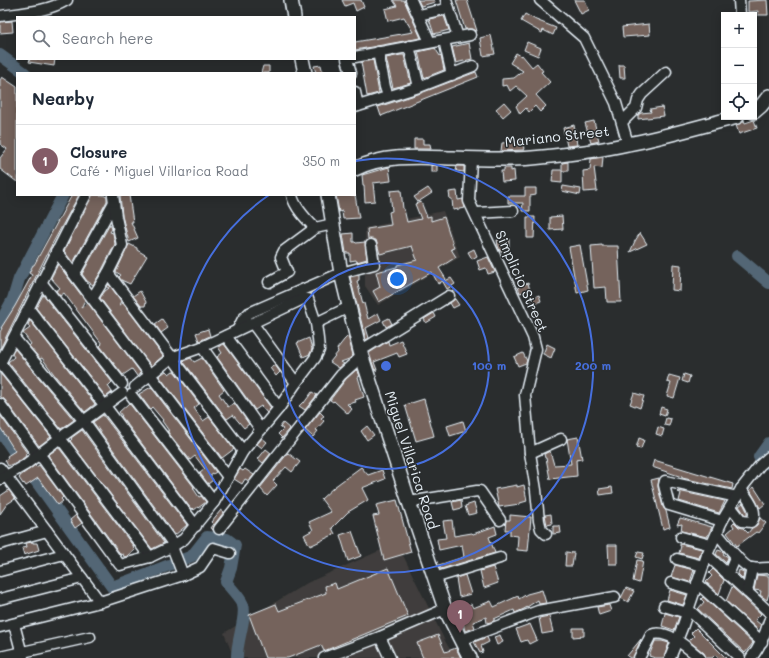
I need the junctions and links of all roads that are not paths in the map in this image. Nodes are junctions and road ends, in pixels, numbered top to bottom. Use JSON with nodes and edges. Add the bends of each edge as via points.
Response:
{"nodes":[{"id":1,"x":67,"y":0,"type":"edge"},
{"id":2,"x":291,"y":0,"type":"edge"},
{"id":3,"x":412,"y":0,"type":"edge"},
{"id":4,"x":540,"y":0,"type":"edge"},
{"id":5,"x":739,"y":0,"type":"edge"},
{"id":6,"x":447,"y":4,"type":"edge"},
{"id":7,"x":740,"y":12,"type":"edge"},
{"id":8,"x":419,"y":15,"type":"junction"},
{"id":9,"x":0,"y":16,"type":"edge"},
{"id":10,"x":294,"y":16,"type":"edge"},
{"id":11,"x":470,"y":35,"type":"dead end"},
{"id":12,"x":458,"y":37,"type":"junction"},
{"id":13,"x":444,"y":40,"type":"junction"},
{"id":14,"x":430,"y":42,"type":"junction"},
{"id":15,"x":409,"y":46,"type":"junction"},
{"id":16,"x":378,"y":52,"type":"junction"},
{"id":17,"x":356,"y":57,"type":"edge"},
{"id":18,"x":302,"y":60,"type":"edge"},
{"id":19,"x":344,"y":60,"type":"edge"},
{"id":20,"x":473,"y":66,"type":"dead end"},
{"id":21,"x":305,"y":72,"type":"edge"},
{"id":22,"x":350,"y":72,"type":"edge"},
{"id":23,"x":666,"y":72,"type":"dead end"},
{"id":24,"x":452,"y":75,"type":"junction"},
{"id":25,"x":418,"y":87,"type":"junction"},
{"id":26,"x":388,"y":96,"type":"junction"},
{"id":27,"x":769,"y":96,"type":"edge"},
{"id":28,"x":357,"y":106,"type":"edge"},
{"id":29,"x":757,"y":109,"type":"edge"},
{"id":30,"x":725,"y":120,"type":"edge"},
{"id":31,"x":622,"y":122,"type":"junction"},
{"id":32,"x":628,"y":144,"type":"junction"},
{"id":33,"x":471,"y":159,"type":"junction"},
{"id":34,"x":356,"y":169,"type":"edge"},
{"id":35,"x":85,"y":196,"type":"edge"},
{"id":36,"x":292,"y":196,"type":"edge"},
{"id":37,"x":328,"y":196,"type":"edge"},
{"id":38,"x":113,"y":199,"type":"edge"},
{"id":39,"x":513,"y":212,"type":"dead end"},
{"id":40,"x":476,"y":213,"type":"junction"},
{"id":41,"x":333,"y":224,"type":"junction"},
{"id":42,"x":315,"y":228,"type":"junction"},
{"id":43,"x":371,"y":245,"type":"dead end"},
{"id":44,"x":56,"y":251,"type":"junction"},
{"id":45,"x":75,"y":273,"type":"junction"},
{"id":46,"x":108,"y":273,"type":"junction"},
{"id":47,"x":341,"y":273,"type":"junction"},
{"id":48,"x":41,"y":282,"type":"junction"},
{"id":49,"x":269,"y":282,"type":"dead end"},
{"id":50,"x":449,"y":296,"type":"dead end"},
{"id":51,"x":93,"y":297,"type":"junction"},
{"id":52,"x":349,"y":307,"type":"junction"},
{"id":53,"x":29,"y":309,"type":"junction"},
{"id":54,"x":316,"y":323,"type":"junction"},
{"id":55,"x":253,"y":324,"type":"junction"},
{"id":56,"x":238,"y":329,"type":"junction"},
{"id":57,"x":226,"y":336,"type":"junction"},
{"id":58,"x":14,"y":338,"type":"junction"},
{"id":59,"x":202,"y":347,"type":"junction"},
{"id":60,"x":361,"y":353,"type":"junction"},
{"id":61,"x":171,"y":358,"type":"junction"},
{"id":62,"x":0,"y":363,"type":"edge"},
{"id":63,"x":149,"y":374,"type":"junction"},
{"id":64,"x":296,"y":383,"type":"junction"},
{"id":65,"x":127,"y":390,"type":"junction"},
{"id":66,"x":0,"y":404,"type":"edge"},
{"id":67,"x":105,"y":406,"type":"junction"},
{"id":68,"x":279,"y":408,"type":"junction"},
{"id":69,"x":84,"y":421,"type":"junction"},
{"id":70,"x":260,"y":430,"type":"junction"},
{"id":71,"x":60,"y":438,"type":"junction"},
{"id":72,"x":561,"y":439,"type":"dead end"},
{"id":73,"x":243,"y":451,"type":"junction"},
{"id":74,"x":530,"y":453,"type":"junction"},
{"id":75,"x":38,"y":456,"type":"junction"},
{"id":76,"x":769,"y":457,"type":"edge"},
{"id":77,"x":2,"y":475,"type":"edge"},
{"id":78,"x":228,"y":477,"type":"junction"},
{"id":79,"x":739,"y":493,"type":"junction"},
{"id":80,"x":214,"y":502,"type":"junction"},
{"id":81,"x":409,"y":502,"type":"junction"},
{"id":82,"x":731,"y":507,"type":"junction"},
{"id":83,"x":500,"y":520,"type":"dead end"},
{"id":84,"x":722,"y":521,"type":"junction"},
{"id":85,"x":196,"y":526,"type":"junction"},
{"id":86,"x":219,"y":529,"type":"dead end"},
{"id":87,"x":47,"y":531,"type":"junction"},
{"id":88,"x":717,"y":533,"type":"junction"},
{"id":89,"x":546,"y":534,"type":"dead end"},
{"id":90,"x":681,"y":536,"type":"dead end"},
{"id":91,"x":0,"y":544,"type":"edge"},
{"id":92,"x":711,"y":545,"type":"junction"},
{"id":93,"x":173,"y":546,"type":"junction"},
{"id":94,"x":230,"y":553,"type":"dead end"},
{"id":95,"x":64,"y":554,"type":"junction"},
{"id":96,"x":707,"y":555,"type":"junction"},
{"id":97,"x":736,"y":556,"type":"junction"},
{"id":98,"x":150,"y":557,"type":"junction"},
{"id":99,"x":500,"y":558,"type":"dead end"},
{"id":100,"x":677,"y":559,"type":"dead end"},
{"id":101,"x":179,"y":566,"type":"junction"},
{"id":102,"x":703,"y":566,"type":"junction"},
{"id":103,"x":752,"y":568,"type":"junction"},
{"id":104,"x":769,"y":568,"type":"edge"},
{"id":105,"x":0,"y":571,"type":"edge"},
{"id":106,"x":728,"y":575,"type":"junction"},
{"id":107,"x":82,"y":578,"type":"junction"},
{"id":108,"x":434,"y":578,"type":"junction"},
{"id":109,"x":671,"y":583,"type":"dead end"},
{"id":110,"x":696,"y":587,"type":"junction"},
{"id":111,"x":747,"y":592,"type":"junction"},
{"id":112,"x":615,"y":597,"type":"dead end"},
{"id":113,"x":0,"y":599,"type":"edge"},
{"id":114,"x":100,"y":602,"type":"junction"},
{"id":115,"x":664,"y":606,"type":"dead end"},
{"id":116,"x":445,"y":609,"type":"junction"},
{"id":117,"x":687,"y":611,"type":"junction"},
{"id":118,"x":769,"y":612,"type":"edge"},
{"id":119,"x":769,"y":621,"type":"edge"},
{"id":120,"x":14,"y":624,"type":"junction"},
{"id":121,"x":0,"y":627,"type":"edge"},
{"id":122,"x":90,"y":637,"type":"dead end"},
{"id":123,"x":380,"y":637,"type":"junction"},
{"id":124,"x":677,"y":639,"type":"junction"},
{"id":125,"x":461,"y":640,"type":"junction"},
{"id":126,"x":762,"y":642,"type":"junction"},
{"id":127,"x":22,"y":655,"type":"edge"},
{"id":128,"x":0,"y":657,"type":"edge"},
{"id":129,"x":324,"y":658,"type":"edge"},
{"id":130,"x":390,"y":658,"type":"edge"},
{"id":131,"x":470,"y":658,"type":"edge"},
{"id":132,"x":639,"y":658,"type":"edge"},
{"id":133,"x":670,"y":658,"type":"edge"},
{"id":134,"x":700,"y":658,"type":"edge"},
{"id":135,"x":740,"y":658,"type":"edge"},
{"id":136,"x":751,"y":658,"type":"edge"}],
"edges":[{"from":1,"to":9,"type":"street","via":[[47,9]]},
{"from":2,"to":10,"type":"main road"},
{"from":3,"to":8,"type":"street"},
{"from":4,"to":31,"type":"street","via":[[584,38],[616,103]]},
{"from":5,"to":7,"type":"street"},
{"from":6,"to":8,"type":"street"},
{"from":6,"to":12,"type":"street"},
{"from":8,"to":14,"type":"street"},
{"from":11,"to":12,"type":"street"},
{"from":12,"to":13,"type":"street"},
{"from":13,"to":14,"type":"street"},
{"from":13,"to":24,"type":"street"},
{"from":14,"to":15,"type":"street"},
{"from":15,"to":16,"type":"street"},
{"from":15,"to":25,"type":"street"},
{"from":16,"to":17,"type":"street"},
{"from":16,"to":26,"type":"street"},
{"from":18,"to":21,"type":"main road"},
{"from":19,"to":22,"type":"street"},
{"from":20,"to":24,"type":"street"},
{"from":23,"to":31,"type":"street","via":[[642,94],[636,108]]},
{"from":24,"to":25,"type":"street"},
{"from":25,"to":26,"type":"street"},
{"from":26,"to":28,"type":"street"},
{"from":27,"to":29,"type":"main road"},
{"from":30,"to":32,"type":"main road","name":"Mariano Street"},
{"from":31,"to":32,"type":"street"},
{"from":32,"to":33,"type":"main road","name":"Mariano Street","via":[[530,158]]},
{"from":33,"to":34,"type":"main road","name":"Mariano Street","via":[[412,156],[391,158]]},
{"from":33,"to":40,"type":"street","name":"Simplicio Street","via":[[469,201]]},
{"from":35,"to":44,"type":"street"},
{"from":36,"to":42,"type":"street"},
{"from":37,"to":41,"type":"main road","name":"Miguel Villarica Road"},
{"from":38,"to":45,"type":"street"},
{"from":38,"to":46,"type":"street","via":[[122,246]]},
{"from":39,"to":40,"type":"street"},
{"from":40,"to":74,"type":"street","name":"Simplicio Street","via":[[533,337],[536,349],[525,395]]},
{"from":41,"to":42,"type":"street"},
{"from":41,"to":47,"type":"main road","name":"Miguel Villarica Road"},
{"from":42,"to":49,"type":"street","via":[[284,251],[281,257],[287,272]]},
{"from":43,"to":47,"type":"street","via":[[374,264]]},
{"from":44,"to":45,"type":"street"},
{"from":44,"to":48,"type":"street"},
{"from":45,"to":51,"type":"street"},
{"from":46,"to":51,"type":"street"},
{"from":46,"to":61,"type":"street"},
{"from":47,"to":52,"type":"main road","name":"Miguel Villarica Road"},
{"from":47,"to":56,"type":"street","via":[[249,313]]},
{"from":48,"to":53,"type":"street"},
{"from":48,"to":65,"type":"street"},
{"from":50,"to":60,"type":"street"},
{"from":51,"to":63,"type":"street"},
{"from":52,"to":54,"type":"street"},
{"from":52,"to":60,"type":"main road","name":"Miguel Villarica Road"},
{"from":53,"to":58,"type":"street"},
{"from":53,"to":67,"type":"street"},
{"from":54,"to":55,"type":"street","via":[[308,299],[303,298]]},
{"from":54,"to":64,"type":"street","via":[[319,350],[316,358]]},
{"from":55,"to":56,"type":"street"},
{"from":55,"to":64,"type":"street"},
{"from":56,"to":57,"type":"street"},
{"from":57,"to":59,"type":"street"},
{"from":57,"to":68,"type":"street"},
{"from":58,"to":62,"type":"street"},
{"from":58,"to":69,"type":"street"},
{"from":59,"to":61,"type":"street"},
{"from":59,"to":70,"type":"street"},
{"from":60,"to":81,"type":"main road","name":"Miguel Villarica Road"},
{"from":60,"to":86,"type":"street"},
{"from":61,"to":63,"type":"street"},
{"from":61,"to":73,"type":"street"},
{"from":62,"to":71,"type":"street"},
{"from":63,"to":65,"type":"street"},
{"from":63,"to":78,"type":"street"},
{"from":64,"to":68,"type":"street"},
{"from":65,"to":67,"type":"street"},
{"from":65,"to":80,"type":"street"},
{"from":66,"to":75,"type":"street"},
{"from":67,"to":69,"type":"street"},
{"from":67,"to":85,"type":"street"},
{"from":68,"to":70,"type":"street"},
{"from":69,"to":71,"type":"street"},
{"from":69,"to":93,"type":"street"},
{"from":70,"to":73,"type":"street"},
{"from":71,"to":75,"type":"street"},
{"from":71,"to":98,"type":"street"},
{"from":72,"to":74,"type":"street"},
{"from":73,"to":78,"type":"street"},
{"from":74,"to":89,"type":"street","name":"Simplicio Street","via":[[539,521]]},
{"from":75,"to":77,"type":"street"},
{"from":75,"to":98,"type":"street","via":[[43,459],[120,565]]},
{"from":76,"to":79,"type":"street"},
{"from":77,"to":87,"type":"street"},
{"from":78,"to":80,"type":"street"},
{"from":79,"to":82,"type":"street"},
{"from":79,"to":82,"type":"street","via":[[753,508],[753,519],[751,522],[742,521]]},
{"from":79,"to":84,"type":"street","via":[[665,481],[669,505]]},
{"from":80,"to":85,"type":"street"},
{"from":81,"to":83,"type":"street","via":[[477,490]]},
{"from":81,"to":108,"type":"main road","name":"Miguel Villarica Road"},
{"from":82,"to":84,"type":"street"},
{"from":84,"to":88,"type":"street"},
{"from":85,"to":93,"type":"street"},
{"from":87,"to":91,"type":"street"},
{"from":87,"to":95,"type":"street"},
{"from":88,"to":92,"type":"street"},
{"from":88,"to":97,"type":"street"},
{"from":90,"to":92,"type":"street"},
{"from":92,"to":96,"type":"street"},
{"from":93,"to":98,"type":"street"},
{"from":93,"to":101,"type":"street"},
{"from":94,"to":101,"type":"street","via":[[213,548],[200,567]]},
{"from":95,"to":105,"type":"street"},
{"from":95,"to":107,"type":"street"},
{"from":96,"to":102,"type":"street"},
{"from":96,"to":106,"type":"street"},
{"from":97,"to":103,"type":"street","via":[[747,567]]},
{"from":97,"to":106,"type":"street"},
{"from":99,"to":108,"type":"street"},
{"from":100,"to":102,"type":"street"},
{"from":101,"to":114,"type":"street"},
{"from":102,"to":110,"type":"street"},
{"from":103,"to":104,"type":"street"},
{"from":103,"to":111,"type":"street"},
{"from":106,"to":111,"type":"street"},
{"from":107,"to":113,"type":"street"},
{"from":107,"to":114,"type":"street"},
{"from":108,"to":116,"type":"main road","name":"Miguel Villarica Road"},
{"from":109,"to":110,"type":"street"},
{"from":110,"to":117,"type":"street"},
{"from":110,"to":126,"type":"street"},
{"from":111,"to":118,"type":"street"},
{"from":112,"to":125,"type":"street","via":[[538,611]]},
{"from":114,"to":120,"type":"street"},
{"from":115,"to":117,"type":"street"},
{"from":116,"to":123,"type":"street"},
{"from":116,"to":125,"type":"main road","name":"Miguel Villarica Road"},
{"from":117,"to":124,"type":"street"},
{"from":117,"to":135,"type":"street"},
{"from":119,"to":126,"type":"street"},
{"from":120,"to":121,"type":"street"},
{"from":120,"to":127,"type":"street"},
{"from":122,"to":127,"type":"street"},
{"from":123,"to":129,"type":"street"},
{"from":123,"to":130,"type":"street"},
{"from":124,"to":132,"type":"street","via":[[658,633],[651,635]]},
{"from":124,"to":133,"type":"street"},
{"from":124,"to":134,"type":"street"},
{"from":125,"to":131,"type":"main road","name":"Miguel Villarica Road"},
{"from":126,"to":136,"type":"street"},
{"from":127,"to":128,"type":"street"}]}
